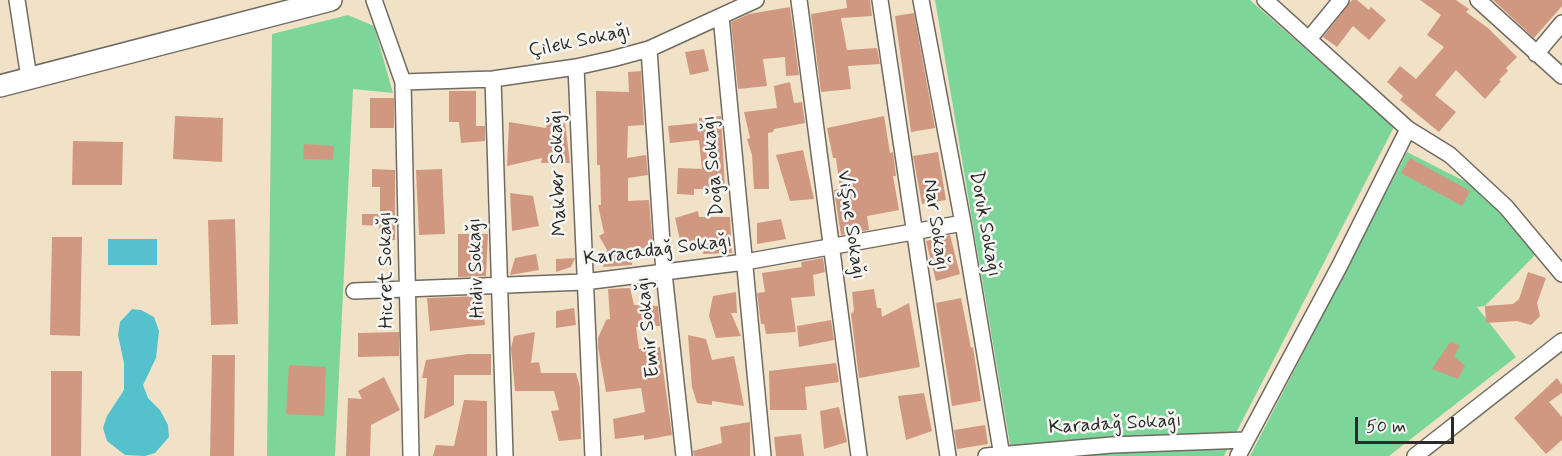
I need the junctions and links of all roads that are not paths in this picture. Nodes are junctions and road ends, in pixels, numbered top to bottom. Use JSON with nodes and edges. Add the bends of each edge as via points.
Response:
{"nodes":[{"id":1,"x":17,"y":0,"type":"edge"},
{"id":2,"x":331,"y":0,"type":"edge"},
{"id":3,"x":374,"y":0,"type":"edge"},
{"id":4,"x":756,"y":0,"type":"edge"},
{"id":5,"x":799,"y":0,"type":"edge"},
{"id":6,"x":880,"y":0,"type":"edge"},
{"id":7,"x":921,"y":0,"type":"edge"},
{"id":8,"x":1265,"y":0,"type":"edge"},
{"id":9,"x":1341,"y":0,"type":"edge"},
{"id":10,"x":1478,"y":0,"type":"edge"},
{"id":11,"x":721,"y":16,"type":"junction"},
{"id":12,"x":1562,"y":23,"type":"edge"},
{"id":13,"x":1309,"y":39,"type":"junction"},
{"id":14,"x":649,"y":49,"type":"junction"},
{"id":15,"x":1536,"y":54,"type":"junction"},
{"id":16,"x":576,"y":68,"type":"junction"},
{"id":17,"x":1562,"y":76,"type":"edge"},
{"id":18,"x":29,"y":78,"type":"junction"},
{"id":19,"x":493,"y":79,"type":"junction"},
{"id":20,"x":403,"y":82,"type":"junction"},
{"id":21,"x":0,"y":86,"type":"edge"},
{"id":22,"x":1408,"y":129,"type":"junction"},
{"id":23,"x":963,"y":223,"type":"junction"},
{"id":24,"x":915,"y":232,"type":"junction"},
{"id":25,"x":832,"y":248,"type":"junction"},
{"id":26,"x":745,"y":262,"type":"junction"},
{"id":27,"x":664,"y":273,"type":"junction"},
{"id":28,"x":1562,"y":274,"type":"edge"},
{"id":29,"x":584,"y":282,"type":"junction"},
{"id":30,"x":498,"y":285,"type":"junction"},
{"id":31,"x":410,"y":289,"type":"junction"},
{"id":32,"x":354,"y":291,"type":"dead end"},
{"id":33,"x":1562,"y":341,"type":"edge"},
{"id":34,"x":1246,"y":440,"type":"junction"},
{"id":35,"x":1002,"y":455,"type":"edge"},
{"id":36,"x":411,"y":456,"type":"edge"},
{"id":37,"x":505,"y":456,"type":"edge"},
{"id":38,"x":592,"y":456,"type":"edge"},
{"id":39,"x":684,"y":456,"type":"edge"},
{"id":40,"x":763,"y":456,"type":"edge"},
{"id":41,"x":860,"y":456,"type":"edge"},
{"id":42,"x":948,"y":456,"type":"edge"},
{"id":43,"x":986,"y":456,"type":"edge"},
{"id":44,"x":1238,"y":456,"type":"edge"},
{"id":45,"x":1415,"y":456,"type":"edge"}],
"edges":[{"from":1,"to":18,"type":"street"},
{"from":2,"to":18,"type":"street"},
{"from":3,"to":20,"type":"street","name":"Hicret Sokağı"},
{"from":4,"to":11,"type":"street","name":"Çilek Sokağı"},
{"from":5,"to":25,"type":"street","name":"Vişne Sokağı"},
{"from":6,"to":24,"type":"street","name":"Nar Sokağı"},
{"from":7,"to":23,"type":"street","name":"Doruk Sokağı"},
{"from":8,"to":13,"type":"street"},
{"from":9,"to":13,"type":"street"},
{"from":10,"to":15,"type":"street"},
{"from":11,"to":14,"type":"street","name":"Çilek Sokağı"},
{"from":11,"to":26,"type":"street","name":"Doğa Sokağı"},
{"from":12,"to":15,"type":"street"},
{"from":13,"to":22,"type":"street"},
{"from":14,"to":16,"type":"street","name":"Çilek Sokağı"},
{"from":14,"to":27,"type":"street","name":"Emir Sokağı"},
{"from":15,"to":17,"type":"street"},
{"from":16,"to":19,"type":"street","name":"Çilek Sokağı"},
{"from":16,"to":29,"type":"street","name":"Makber Sokağı"},
{"from":18,"to":21,"type":"street"},
{"from":19,"to":20,"type":"street","name":"Çilek Sokağı"},
{"from":19,"to":30,"type":"street","name":"Hidiv Sokağı"},
{"from":20,"to":31,"type":"street","name":"Hicret Sokağı"},
{"from":22,"to":28,"type":"street","via":[[1450,155],[1506,207]]},
{"from":22,"to":34,"type":"street"},
{"from":23,"to":24,"type":"street","name":"Karacadağ Sokağı"},
{"from":23,"to":35,"type":"street","name":"Doruk Sokağı"},
{"from":24,"to":25,"type":"street","name":"Karacadağ Sokağı"},
{"from":24,"to":42,"type":"street","name":"Nar Sokağı"},
{"from":25,"to":26,"type":"street","name":"Karacadağ Sokağı"},
{"from":25,"to":41,"type":"street","name":"Vişne Sokağı"},
{"from":26,"to":27,"type":"street","name":"Karacadağ Sokağı"},
{"from":26,"to":40,"type":"street","name":"Doğa Sokağı"},
{"from":27,"to":29,"type":"street","name":"Karacadağ Sokağı"},
{"from":27,"to":39,"type":"street","name":"Emir Sokağı"},
{"from":29,"to":30,"type":"street","name":"Karacadağ Sokağı"},
{"from":29,"to":38,"type":"street","name":"Makber Sokağı"},
{"from":30,"to":31,"type":"street","name":"Karacadağ Sokağı"},
{"from":30,"to":37,"type":"street","name":"Hidiv Sokağı"},
{"from":31,"to":32,"type":"street","name":"Karacadağ Sokağı"},
{"from":31,"to":36,"type":"street","name":"Hicret Sokağı"},
{"from":33,"to":45,"type":"street"},
{"from":34,"to":35,"type":"street","name":"Karadağ Sokağı"},
{"from":34,"to":44,"type":"street"},
{"from":35,"to":43,"type":"street","name":"Karadağ Sokağı"}]}
